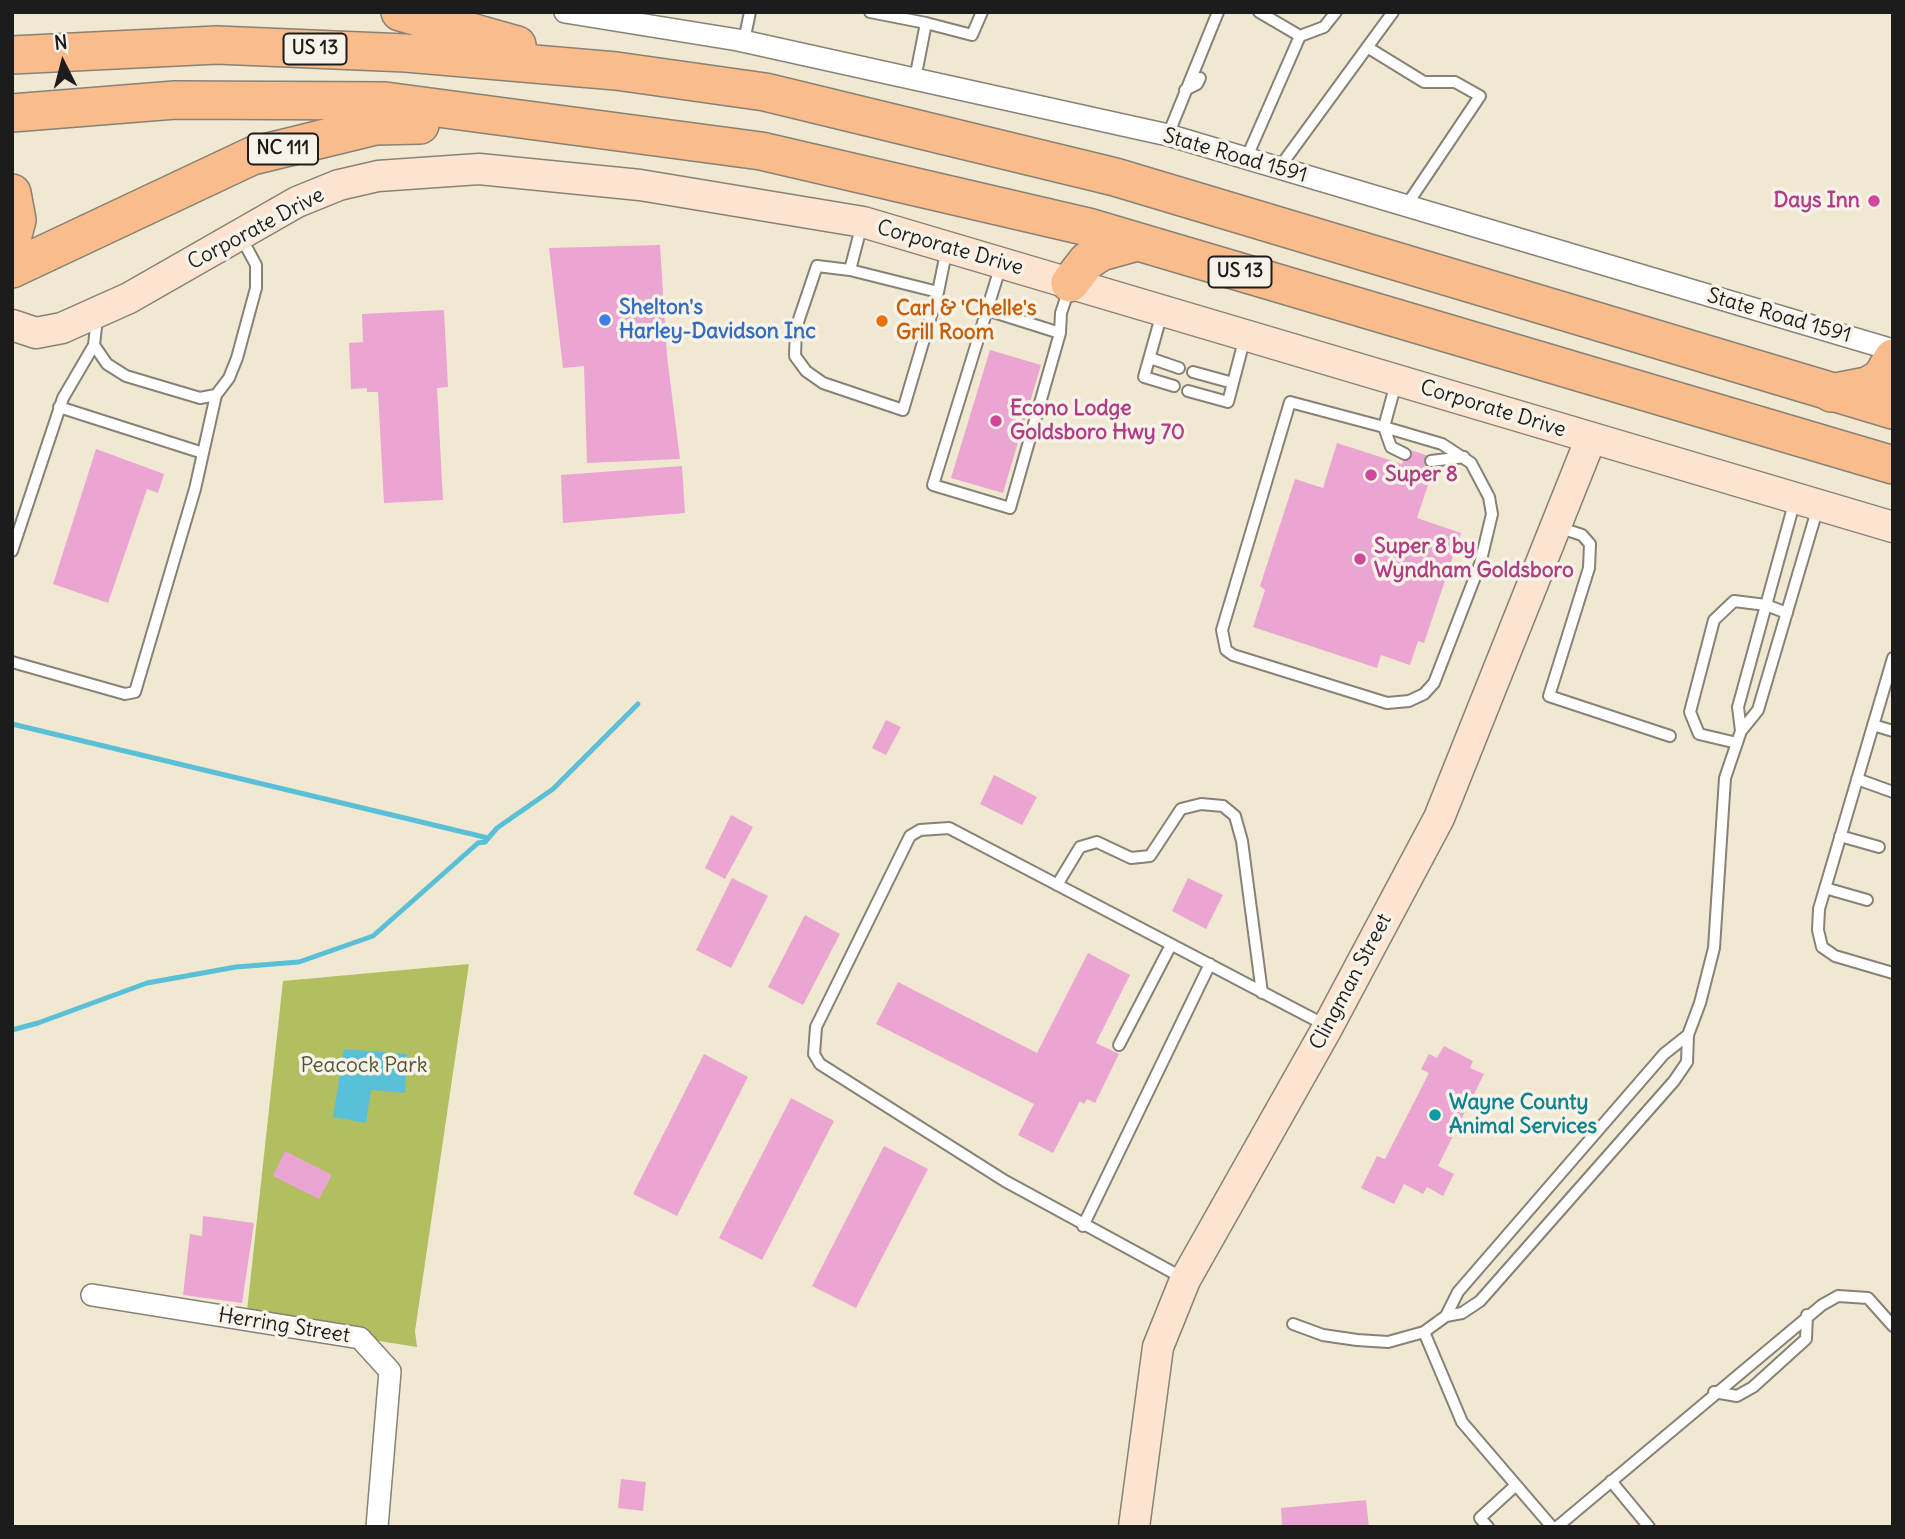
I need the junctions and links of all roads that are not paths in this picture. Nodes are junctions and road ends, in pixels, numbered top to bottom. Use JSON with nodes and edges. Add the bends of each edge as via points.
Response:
{"nodes":[{"id":1,"x":400,"y":12,"type":"edge"},
{"id":2,"x":565,"y":12,"type":"edge"},
{"id":3,"x":750,"y":12,"type":"edge"},
{"id":4,"x":870,"y":12,"type":"edge"},
{"id":5,"x":982,"y":12,"type":"edge"},
{"id":6,"x":1218,"y":12,"type":"edge"},
{"id":7,"x":1259,"y":12,"type":"edge"},
{"id":8,"x":1336,"y":12,"type":"edge"},
{"id":9,"x":1393,"y":12,"type":"edge"},
{"id":10,"x":926,"y":23,"type":"junction"},
{"id":11,"x":1300,"y":36,"type":"junction"},
{"id":12,"x":744,"y":41,"type":"junction"},
{"id":13,"x":1203,"y":47,"type":"junction"},
{"id":14,"x":1367,"y":47,"type":"junction"},
{"id":15,"x":12,"y":55,"type":"edge"},
{"id":16,"x":616,"y":71,"type":"junction"},
{"id":17,"x":915,"y":79,"type":"junction"},
{"id":18,"x":1185,"y":90,"type":"junction"},
{"id":19,"x":12,"y":113,"type":"edge"},
{"id":20,"x":576,"y":125,"type":"junction"},
{"id":21,"x":1168,"y":135,"type":"junction"},
{"id":22,"x":1246,"y":159,"type":"junction"},
{"id":23,"x":1279,"y":168,"type":"junction"},
{"id":24,"x":12,"y":194,"type":"edge"},
{"id":25,"x":1406,"y":206,"type":"junction"},
{"id":26,"x":1036,"y":215,"type":"junction"},
{"id":27,"x":863,"y":222,"type":"junction"},
{"id":28,"x":240,"y":234,"type":"junction"},
{"id":29,"x":12,"y":239,"type":"edge"},
{"id":30,"x":1137,"y":242,"type":"junction"},
{"id":31,"x":947,"y":246,"type":"junction"},
{"id":32,"x":1001,"y":262,"type":"junction"},
{"id":33,"x":12,"y":269,"type":"edge"},
{"id":34,"x":850,"y":270,"type":"junction"},
{"id":35,"x":1070,"y":283,"type":"junction"},
{"id":36,"x":938,"y":292,"type":"junction"},
{"id":37,"x":987,"y":310,"type":"junction"},
{"id":38,"x":1163,"y":311,"type":"junction"},
{"id":39,"x":98,"y":312,"type":"junction"},
{"id":40,"x":12,"y":325,"type":"edge"},
{"id":41,"x":1060,"y":333,"type":"junction"},
{"id":42,"x":1246,"y":335,"type":"junction"},
{"id":43,"x":94,"y":345,"type":"junction"},
{"id":44,"x":1893,"y":350,"type":"edge"},
{"id":45,"x":1150,"y":358,"type":"junction"},
{"id":46,"x":1893,"y":358,"type":"edge"},
{"id":47,"x":1179,"y":368,"type":"dead end"},
{"id":48,"x":1193,"y":372,"type":"dead end"},
{"id":49,"x":1397,"y":380,"type":"junction"},
{"id":50,"x":1233,"y":383,"type":"junction"},
{"id":51,"x":1174,"y":386,"type":"dead end"},
{"id":52,"x":1188,"y":391,"type":"dead end"},
{"id":53,"x":1831,"y":393,"type":"junction"},
{"id":54,"x":216,"y":395,"type":"junction"},
{"id":55,"x":59,"y":407,"type":"junction"},
{"id":56,"x":1893,"y":410,"type":"edge"},
{"id":57,"x":1384,"y":427,"type":"junction"},
{"id":58,"x":1591,"y":438,"type":"junction"},
{"id":59,"x":203,"y":453,"type":"junction"},
{"id":60,"x":1405,"y":454,"type":"dead end"},
{"id":61,"x":1464,"y":457,"type":"junction"},
{"id":62,"x":1431,"y":461,"type":"dead end"},
{"id":63,"x":1893,"y":465,"type":"edge"},
{"id":64,"x":1807,"y":501,"type":"junction"},
{"id":65,"x":1555,"y":527,"type":"junction"},
{"id":66,"x":1893,"y":527,"type":"edge"},
{"id":67,"x":12,"y":551,"type":"edge"},
{"id":68,"x":1766,"y":605,"type":"junction"},
{"id":69,"x":1787,"y":613,"type":"junction"},
{"id":70,"x":1893,"y":658,"type":"edge"},
{"id":71,"x":12,"y":662,"type":"edge"},
{"id":72,"x":1891,"y":671,"type":"edge"},
{"id":73,"x":1873,"y":725,"type":"junction"},
{"id":74,"x":1741,"y":731,"type":"junction"},
{"id":75,"x":1893,"y":731,"type":"edge"},
{"id":76,"x":1670,"y":736,"type":"dead end"},
{"id":77,"x":1737,"y":743,"type":"junction"},
{"id":78,"x":1857,"y":779,"type":"junction"},
{"id":79,"x":1893,"y":792,"type":"edge"},
{"id":80,"x":1840,"y":836,"type":"junction"},
{"id":81,"x":1879,"y":847,"type":"dead end"},
{"id":82,"x":1057,"y":885,"type":"junction"},
{"id":83,"x":1825,"y":888,"type":"junction"},
{"id":84,"x":1867,"y":900,"type":"dead end"},
{"id":85,"x":1171,"y":945,"type":"junction"},
{"id":86,"x":1210,"y":964,"type":"junction"},
{"id":87,"x":1893,"y":973,"type":"edge"},
{"id":88,"x":1262,"y":993,"type":"junction"},
{"id":89,"x":1328,"y":1027,"type":"junction"},
{"id":90,"x":1688,"y":1035,"type":"junction"},
{"id":91,"x":1119,"y":1045,"type":"dead end"},
{"id":92,"x":1083,"y":1226,"type":"junction"},
{"id":93,"x":1185,"y":1280,"type":"junction"},
{"id":94,"x":92,"y":1295,"type":"dead end"},
{"id":95,"x":1807,"y":1315,"type":"junction"},
{"id":96,"x":1446,"y":1316,"type":"junction"},
{"id":97,"x":1293,"y":1324,"type":"dead end"},
{"id":98,"x":1893,"y":1326,"type":"edge"},
{"id":99,"x":1424,"y":1332,"type":"junction"},
{"id":100,"x":1714,"y":1392,"type":"junction"},
{"id":101,"x":1611,"y":1480,"type":"junction"},
{"id":102,"x":1516,"y":1485,"type":"junction"},
{"id":103,"x":377,"y":1527,"type":"edge"},
{"id":104,"x":1134,"y":1527,"type":"edge"},
{"id":105,"x":1488,"y":1527,"type":"edge"},
{"id":106,"x":1552,"y":1527,"type":"edge"},
{"id":107,"x":1557,"y":1527,"type":"edge"},
{"id":108,"x":1649,"y":1527,"type":"edge"}],
"edges":[{"from":1,"to":16,"type":"highway"},
{"from":2,"to":12,"type":"street","name":"State Road 1591"},
{"from":3,"to":12,"type":"lane"},
{"from":4,"to":10,"type":"lane"},
{"from":5,"to":10,"type":"lane","via":[[972,35]]},
{"from":6,"to":13,"type":"lane"},
{"from":7,"to":11,"type":"lane"},
{"from":8,"to":11,"type":"lane","via":[[1324,27]]},
{"from":9,"to":14,"type":"lane"},
{"from":10,"to":17,"type":"lane"},
{"from":11,"to":22,"type":"lane"},
{"from":12,"to":17,"type":"street","name":"State Road 1591"},
{"from":13,"to":18,"type":"lane"},
{"from":13,"to":18,"type":"lane","via":[[1202,73],[1197,84]]},
{"from":14,"to":23,"type":"lane"},
{"from":14,"to":25,"type":"lane","via":[[1424,82],[1455,82],[1480,96]]},
{"from":15,"to":16,"type":"highway","number":"US 13","via":[[217,45],[406,52]]},
{"from":16,"to":53,"type":"highway","number":"US 13","via":[[765,92],[1115,177]]},
{"from":17,"to":21,"type":"street","name":"State Road 1591"},
{"from":18,"to":21,"type":"lane"},
{"from":19,"to":20,"type":"highway","number":"US 13","via":[[175,100],[385,101]]},
{"from":20,"to":26,"type":"highway","number":"US 13","via":[[761,151]]},
{"from":20,"to":33,"type":"highway","number":"NC 111","via":[[375,126],[252,156]]},
{"from":21,"to":22,"type":"street","name":"State Road 1591"},
{"from":22,"to":23,"type":"street","name":"State Road 1591"},
{"from":23,"to":25,"type":"street","name":"State Road 1591"},
{"from":24,"to":29,"type":"highway","via":[[17,220]]},
{"from":25,"to":44,"type":"street","name":"State Road 1591"},
{"from":26,"to":30,"type":"highway","number":"US 13"},
{"from":26,"to":35,"type":"highway","via":[[1054,229],[1068,250]]},
{"from":27,"to":28,"type":"street","name":"Corporate Drive","via":[[640,185],[478,169],[390,174],[340,186],[297,202]]},
{"from":27,"to":31,"type":"street","name":"Corporate Drive"},
{"from":27,"to":34,"type":"lane"},
{"from":28,"to":39,"type":"street","name":"Corporate Drive"},
{"from":28,"to":54,"type":"lane","via":[[256,265],[256,288],[237,358]]},
{"from":30,"to":35,"type":"highway","via":[[1101,252],[1087,261]]},
{"from":30,"to":63,"type":"highway","number":"US 13"},
{"from":31,"to":32,"type":"street","name":"Corporate Drive"},
{"from":31,"to":36,"type":"lane"},
{"from":32,"to":35,"type":"street","name":"Corporate Drive"},
{"from":32,"to":37,"type":"lane"},
{"from":34,"to":36,"type":"lane"},
{"from":34,"to":36,"type":"lane","via":[[817,266],[796,328],[795,356],[806,372],[823,383],[903,410]]},
{"from":35,"to":38,"type":"street","name":"Corporate Drive"},
{"from":35,"to":41,"type":"lane"},
{"from":37,"to":41,"type":"lane"},
{"from":37,"to":41,"type":"lane","via":[[933,485],[1010,508]]},
{"from":38,"to":42,"type":"street","name":"Corporate Drive"},
{"from":38,"to":45,"type":"lane"},
{"from":39,"to":40,"type":"street","name":"Corporate Drive","via":[[62,328],[36,333]]},
{"from":39,"to":43,"type":"lane"},
{"from":42,"to":49,"type":"street","name":"Corporate Drive"},
{"from":42,"to":50,"type":"lane"},
{"from":43,"to":54,"type":"lane","via":[[107,364],[126,376],[200,398]]},
{"from":43,"to":55,"type":"lane"},
{"from":45,"to":47,"type":"lane"},
{"from":45,"to":51,"type":"lane","via":[[1144,377]]},
{"from":46,"to":53,"type":"highway","via":[[1881,378],[1867,386]]},
{"from":48,"to":50,"type":"lane"},
{"from":49,"to":57,"type":"lane"},
{"from":49,"to":58,"type":"street","name":"Corporate Drive"},
{"from":50,"to":52,"type":"lane","via":[[1228,402]]},
{"from":53,"to":56,"type":"highway","number":"US 13"},
{"from":54,"to":59,"type":"lane"},
{"from":55,"to":59,"type":"lane"},
{"from":55,"to":67,"type":"lane"},
{"from":57,"to":60,"type":"lane","via":[[1391,447]]},
{"from":57,"to":61,"type":"lane","via":[[1442,444]]},
{"from":57,"to":61,"type":"lane","via":[[1290,402],[1222,630],[1226,650],[1233,655],[1387,703],[1424,694],[1434,683],[1490,532],[1489,497]]},
{"from":58,"to":64,"type":"street","name":"Corporate Drive"},
{"from":58,"to":65,"type":"street","name":"Clingman Street"},
{"from":59,"to":71,"type":"lane","via":[[135,691],[125,694]]},
{"from":61,"to":62,"type":"lane"},
{"from":64,"to":66,"type":"street","name":"Corporate Drive"},
{"from":64,"to":68,"type":"lane"},
{"from":64,"to":69,"type":"lane"},
{"from":65,"to":76,"type":"lane","via":[[1581,535],[1590,544],[1589,568],[1549,696]]},
{"from":65,"to":89,"type":"street","name":"Clingman Street","via":[[1439,818]]},
{"from":68,"to":69,"type":"lane"},
{"from":68,"to":74,"type":"lane","via":[[1738,707]]},
{"from":68,"to":77,"type":"lane","via":[[1734,601],[1714,620],[1690,712],[1699,734]]},
{"from":69,"to":74,"type":"lane","via":[[1758,710]]},
{"from":70,"to":72,"type":"lane"},
{"from":72,"to":73,"type":"lane"},
{"from":73,"to":75,"type":"lane"},
{"from":73,"to":78,"type":"lane"},
{"from":74,"to":77,"type":"lane"},
{"from":77,"to":90,"type":"lane","via":[[1726,778],[1714,948]]},
{"from":78,"to":79,"type":"lane"},
{"from":78,"to":80,"type":"lane"},
{"from":80,"to":81,"type":"lane"},
{"from":80,"to":83,"type":"lane"},
{"from":82,"to":85,"type":"lane"},
{"from":82,"to":88,"type":"lane","via":[[1080,847],[1097,842],[1131,858],[1150,856],[1181,809],[1201,804],[1223,806],[1235,816],[1242,841]]},
{"from":82,"to":92,"type":"lane","via":[[948,828],[920,830],[910,836],[816,1027],[813,1044],[820,1064]]},
{"from":83,"to":84,"type":"lane"},
{"from":83,"to":87,"type":"lane","via":[[1819,909],[1822,947],[1835,956]]},
{"from":85,"to":86,"type":"lane"},
{"from":85,"to":91,"type":"lane"},
{"from":86,"to":88,"type":"lane"},
{"from":86,"to":92,"type":"lane"},
{"from":88,"to":89,"type":"lane"},
{"from":89,"to":93,"type":"street","name":"Clingman Street"},
{"from":90,"to":96,"type":"lane","via":[[1664,1054],[1458,1292]]},
{"from":90,"to":96,"type":"lane","via":[[1687,1062],[1674,1082],[1480,1301],[1462,1313]]},
{"from":92,"to":93,"type":"lane"},
{"from":93,"to":104,"type":"street","name":"Clingman Street","via":[[1158,1347]]},
{"from":94,"to":103,"type":"street","name":"Herring Street","via":[[360,1338],[390,1371]]},
{"from":95,"to":98,"type":"lane","via":[[1838,1296],[1854,1295],[1868,1298]]},
{"from":95,"to":100,"type":"lane"},
{"from":95,"to":100,"type":"lane","via":[[1806,1339],[1753,1387],[1737,1396]]},
{"from":96,"to":99,"type":"lane"},
{"from":97,"to":99,"type":"lane","via":[[1323,1335],[1388,1342]]},
{"from":99,"to":102,"type":"lane","via":[[1462,1422]]},
{"from":100,"to":101,"type":"lane"},
{"from":101,"to":107,"type":"lane"},
{"from":101,"to":108,"type":"lane"},
{"from":102,"to":105,"type":"lane","via":[[1480,1518]]},
{"from":102,"to":106,"type":"lane"}]}
